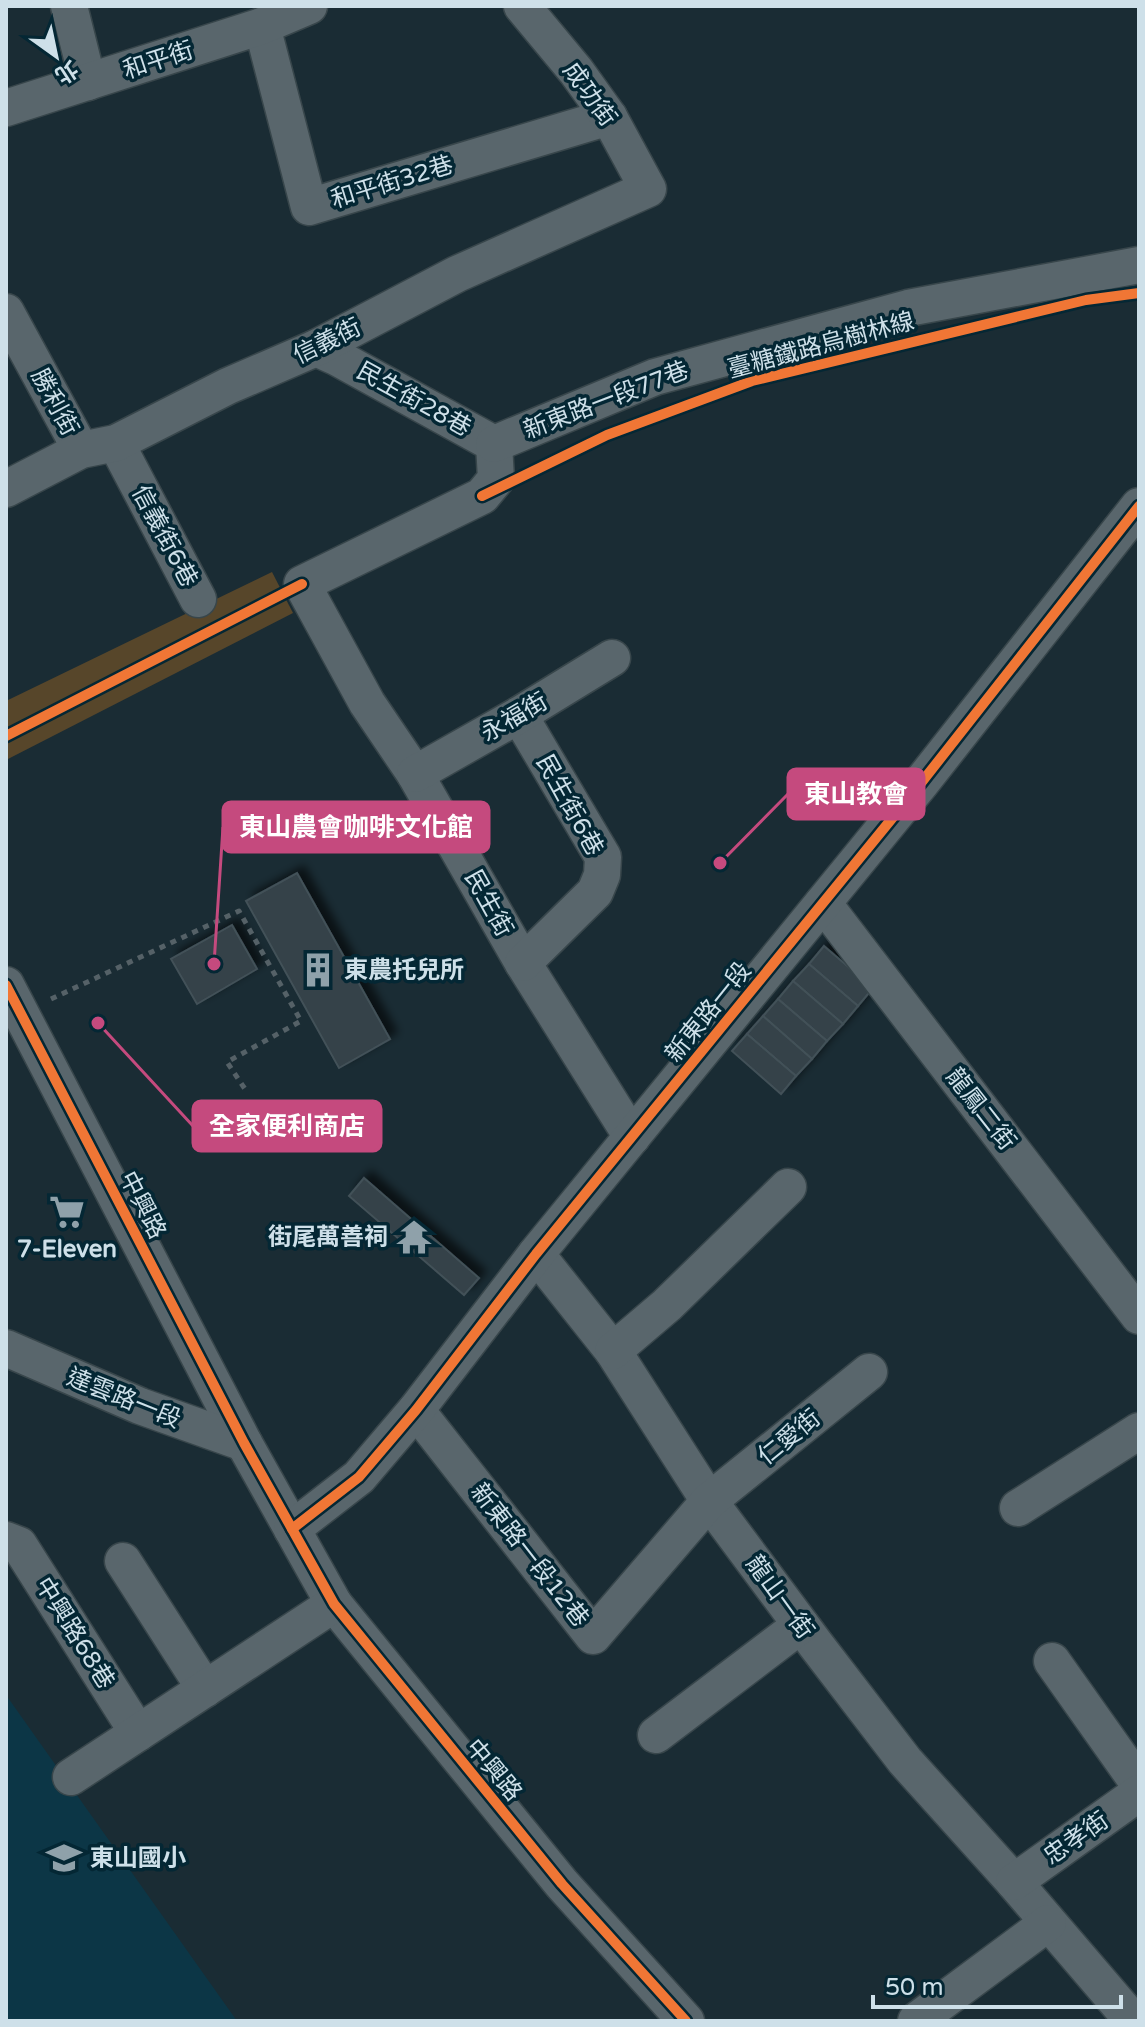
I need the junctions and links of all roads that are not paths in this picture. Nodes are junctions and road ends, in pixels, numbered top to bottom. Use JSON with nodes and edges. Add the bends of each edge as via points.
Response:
{"nodes":[{"id":1,"x":69,"y":6,"type":"edge"},
{"id":2,"x":309,"y":6,"type":"edge"},
{"id":3,"x":522,"y":6,"type":"edge"},
{"id":4,"x":262,"y":26,"type":"junction"},
{"id":5,"x":88,"y":82,"type":"junction"},
{"id":6,"x":6,"y":108,"type":"edge"},
{"id":7,"x":609,"y":117,"type":"junction"},
{"id":8,"x":648,"y":189,"type":"joint"},
{"id":9,"x":1139,"y":265,"type":"edge"},
{"id":10,"x":6,"y":312,"type":"edge"},
{"id":11,"x":316,"y":348,"type":"junction"},
{"id":12,"x":116,"y":443,"type":"junction"},
{"id":13,"x":494,"y":444,"type":"junction"},
{"id":14,"x":81,"y":450,"type":"junction"},
{"id":15,"x":6,"y":489,"type":"edge"},
{"id":16,"x":1139,"y":506,"type":"edge"},
{"id":17,"x":302,"y":584,"type":"joint"},
{"id":18,"x":198,"y":599,"type":"dead end"},
{"id":19,"x":612,"y":658,"type":"dead end"},
{"id":20,"x":519,"y":715,"type":"junction"},
{"id":21,"x":415,"y":774,"type":"junction"},
{"id":22,"x":823,"y":903,"type":"junction"},
{"id":23,"x":523,"y":963,"type":"junction"},
{"id":24,"x":13,"y":999,"type":"edge"},
{"id":25,"x":632,"y":1137,"type":"junction"},
{"id":26,"x":788,"y":1187,"type":"dead end"},
{"id":27,"x":536,"y":1254,"type":"junction"},
{"id":28,"x":1139,"y":1316,"type":"edge"},
{"id":29,"x":6,"y":1348,"type":"edge"},
{"id":30,"x":613,"y":1351,"type":"junction"},
{"id":31,"x":869,"y":1372,"type":"dead end"},
{"id":32,"x":416,"y":1410,"type":"junction"},
{"id":33,"x":1139,"y":1431,"type":"edge"},
{"id":34,"x":244,"y":1443,"type":"junction"},
{"id":35,"x":709,"y":1501,"type":"junction"},
{"id":36,"x":1018,"y":1508,"type":"dead end"},
{"id":37,"x":292,"y":1529,"type":"junction"},
{"id":38,"x":6,"y":1540,"type":"edge"},
{"id":39,"x":123,"y":1561,"type":"dead end"},
{"id":40,"x":334,"y":1604,"type":"junction"},
{"id":41,"x":801,"y":1625,"type":"junction"},
{"id":42,"x":1052,"y":1661,"type":"dead end"},
{"id":43,"x":205,"y":1689,"type":"junction"},
{"id":44,"x":138,"y":1733,"type":"junction"},
{"id":45,"x":656,"y":1735,"type":"dead end"},
{"id":46,"x":71,"y":1777,"type":"dead end"},
{"id":47,"x":1139,"y":1784,"type":"edge"},
{"id":48,"x":1139,"y":1793,"type":"edge"},
{"id":49,"x":1014,"y":1882,"type":"junction"},
{"id":50,"x":1048,"y":1923,"type":"junction"},
{"id":51,"x":686,"y":2021,"type":"edge"},
{"id":52,"x":916,"y":2021,"type":"edge"},
{"id":53,"x":1133,"y":2021,"type":"edge"}],
"edges":[{"from":1,"to":5,"type":"street"},
{"from":2,"to":4,"type":"street","name":"和平街"},
{"from":3,"to":7,"type":"street","name":"成功街"},
{"from":4,"to":5,"type":"street","name":"和平街"},
{"from":4,"to":7,"type":"street","name":"和平街32巷","via":[[309,207]]},
{"from":5,"to":6,"type":"street","name":"和平街"},
{"from":7,"to":8,"type":"street","name":"成功街"},
{"from":8,"to":11,"type":"street","name":"信義街","via":[[457,274]]},
{"from":9,"to":13,"type":"street","name":"新東路一段77巷","via":[[908,308],[655,377]]},
{"from":10,"to":14,"type":"street","name":"勝利街"},
{"from":11,"to":12,"type":"street","name":"信義街"},
{"from":11,"to":13,"type":"street","name":"民生街28巷"},
{"from":12,"to":14,"type":"street","name":"信義街"},
{"from":12,"to":18,"type":"street","name":"信義街6巷"},
{"from":13,"to":17,"type":"street","name":"民生街28巷","via":[[496,479],[482,496]]},
{"from":14,"to":15,"type":"street","name":"信義街"},
{"from":16,"to":22,"type":"street","name":"新東路一段"},
{"from":17,"to":21,"type":"street","name":"民生街","via":[[367,703]]},
{"from":19,"to":20,"type":"street","name":"永福街"},
{"from":20,"to":21,"type":"street","name":"永福街"},
{"from":20,"to":23,"type":"street","name":"民生街6巷","via":[[603,857],[595,892]]},
{"from":21,"to":23,"type":"street","name":"民生街"},
{"from":22,"to":25,"type":"street","name":"新東路一段"},
{"from":22,"to":28,"type":"street","name":"龍鳳二街"},
{"from":23,"to":25,"type":"street","name":"民生街"},
{"from":24,"to":34,"type":"street","name":"中興路"},
{"from":25,"to":27,"type":"street","name":"新東路一段"},
{"from":26,"to":30,"type":"street"},
{"from":27,"to":30,"type":"street","name":"龍山一街"},
{"from":27,"to":32,"type":"street","name":"新東路一段"},
{"from":29,"to":34,"type":"street","name":"達雲路一段","via":[[140,1406]]},
{"from":30,"to":35,"type":"street","name":"龍山一街"},
{"from":31,"to":35,"type":"street","name":"仁愛街"},
{"from":32,"to":35,"type":"street","name":"新東路一段12巷","via":[[593,1636]]},
{"from":32,"to":37,"type":"street","name":"新東路一段","via":[[359,1477]]},
{"from":33,"to":36,"type":"street"},
{"from":34,"to":37,"type":"street","name":"中興路"},
{"from":35,"to":41,"type":"street","name":"龍山一街"},
{"from":37,"to":40,"type":"street","name":"中興路"},
{"from":38,"to":44,"type":"street","name":"中興路68巷","via":[[19,1545]]},
{"from":39,"to":43,"type":"street"},
{"from":40,"to":43,"type":"street"},
{"from":40,"to":51,"type":"street","name":"中興路","via":[[562,1884]]},
{"from":41,"to":45,"type":"street"},
{"from":41,"to":49,"type":"street","name":"龍山一街","via":[[905,1761]]},
{"from":42,"to":47,"type":"street"},
{"from":43,"to":44,"type":"street"},
{"from":44,"to":46,"type":"street"},
{"from":48,"to":49,"type":"street","name":"忠孝街"},
{"from":49,"to":50,"type":"street","name":"龍山一街"},
{"from":50,"to":52,"type":"street"},
{"from":50,"to":53,"type":"street","name":"龍山一街"}]}
